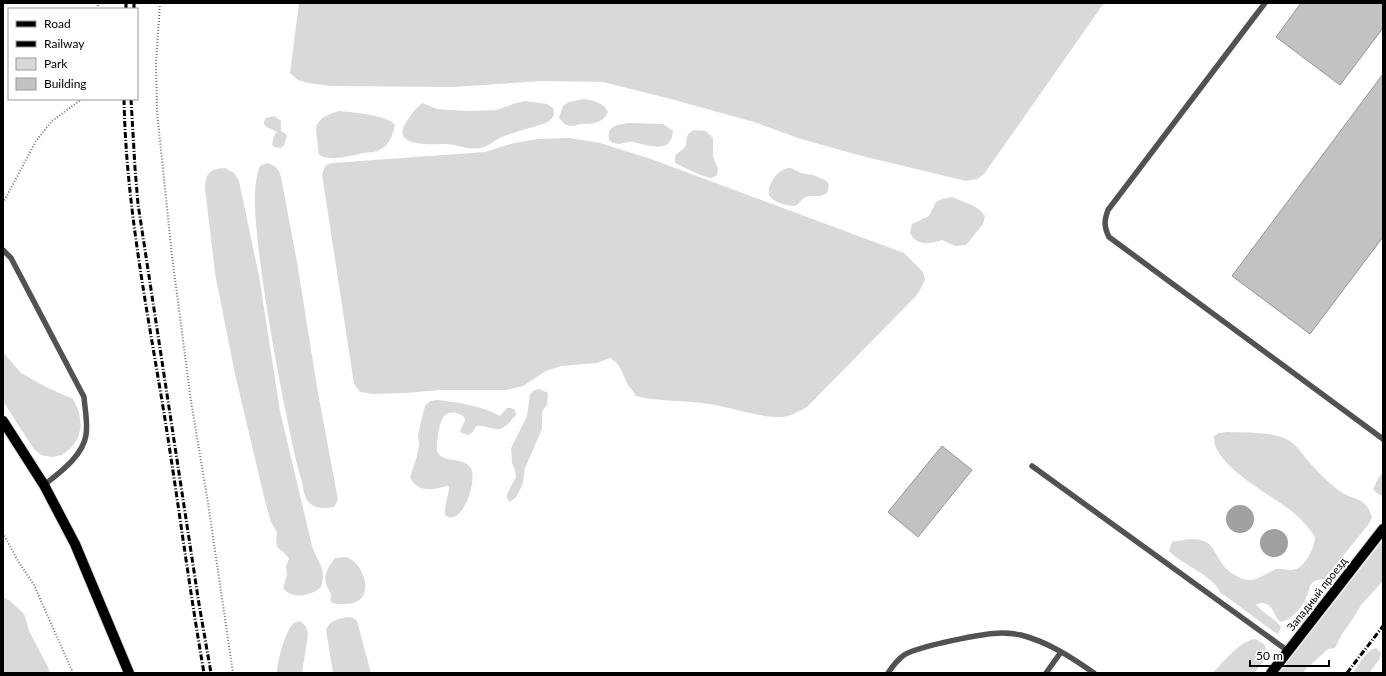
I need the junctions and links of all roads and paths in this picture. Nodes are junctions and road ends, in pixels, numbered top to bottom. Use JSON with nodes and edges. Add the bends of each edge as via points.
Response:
{"nodes":[{"id":1,"x":160,"y":3,"type":"edge"},
{"id":2,"x":1265,"y":3,"type":"edge"},
{"id":3,"x":81,"y":100,"type":"edge"},
{"id":4,"x":3,"y":203,"type":"edge"},
{"id":5,"x":3,"y":250,"type":"edge"},
{"id":6,"x":3,"y":421,"type":"edge"},
{"id":7,"x":1383,"y":440,"type":"edge"},
{"id":8,"x":1032,"y":466,"type":"dead end"},
{"id":9,"x":44,"y":485,"type":"junction"},
{"id":10,"x":1383,"y":529,"type":"edge"},
{"id":11,"x":3,"y":533,"type":"edge"},
{"id":12,"x":1288,"y":651,"type":"junction"},
{"id":13,"x":1061,"y":652,"type":"junction"},
{"id":14,"x":73,"y":673,"type":"edge"},
{"id":15,"x":129,"y":673,"type":"edge"},
{"id":16,"x":233,"y":673,"type":"edge"},
{"id":17,"x":888,"y":673,"type":"edge"},
{"id":18,"x":1046,"y":673,"type":"edge"},
{"id":19,"x":1094,"y":673,"type":"edge"},
{"id":20,"x":1271,"y":673,"type":"edge"}],
"edges":[{"from":1,"to":16,"type":"path","via":[[156,63],[157,111],[172,256],[191,401]]},
{"from":2,"to":7,"type":"lane","via":[[1108,210],[1105,229],[1109,237]]},
{"from":3,"to":4,"type":"path","via":[[52,121],[36,141]]},
{"from":5,"to":9,"type":"lane","via":[[11,258],[84,397],[87,421],[82,447],[69,464]]},
{"from":6,"to":9,"type":"main road"},
{"from":8,"to":12,"type":"lane"},
{"from":9,"to":15,"type":"main road","via":[[76,544]]},
{"from":10,"to":12,"type":"main road","name":"Западный проезд"},
{"from":11,"to":14,"type":"path","via":[[34,585]]},
{"from":12,"to":20,"type":"main road","name":"Западный проезд"},
{"from":13,"to":17,"type":"lane","via":[[1020,635],[1001,633],[921,648],[904,655]]},
{"from":13,"to":18,"type":"lane"},
{"from":13,"to":19,"type":"lane"}]}
